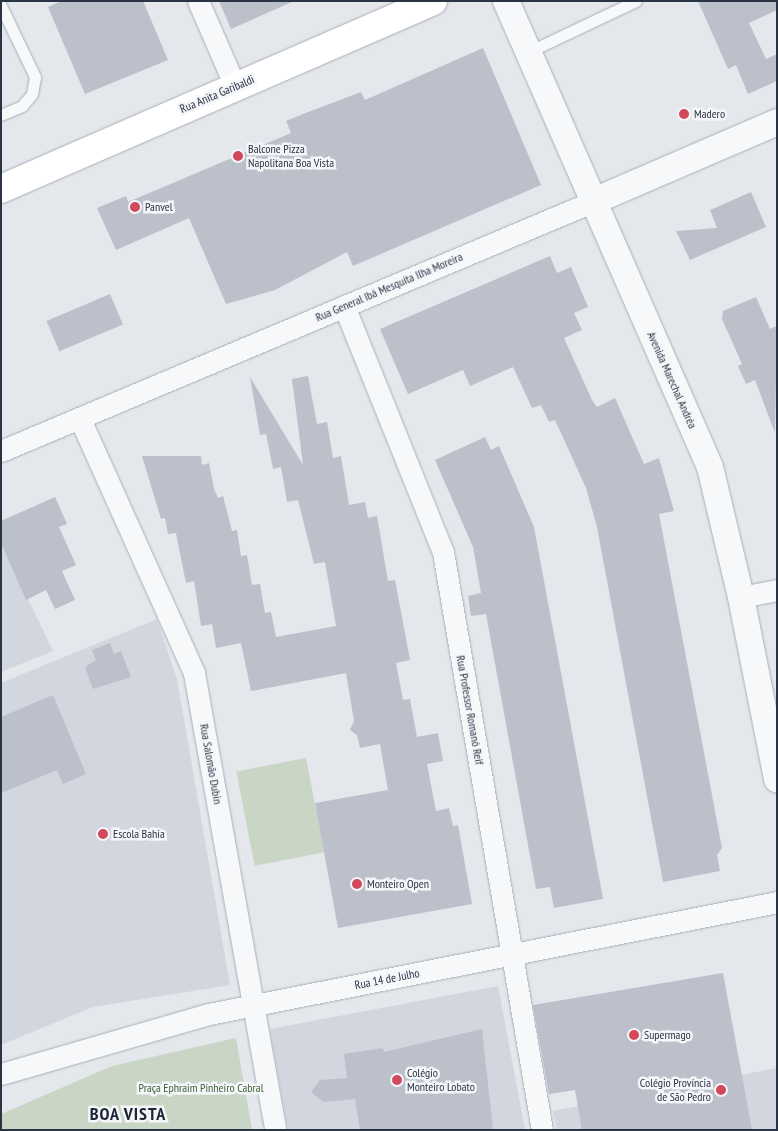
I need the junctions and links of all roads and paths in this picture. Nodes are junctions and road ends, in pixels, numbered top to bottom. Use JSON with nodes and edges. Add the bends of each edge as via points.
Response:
{"nodes":[{"id":1,"x":198,"y":1,"type":"edge"},
{"id":2,"x":506,"y":1,"type":"edge"},
{"id":3,"x":636,"y":1,"type":"edge"},
{"id":4,"x":431,"y":2,"type":"edge"},
{"id":5,"x":1,"y":6,"type":"edge"},
{"id":6,"x":528,"y":52,"type":"junction"},
{"id":7,"x":235,"y":86,"type":"junction"},
{"id":8,"x":1,"y":115,"type":"edge"},
{"id":9,"x":777,"y":122,"type":"edge"},
{"id":10,"x":1,"y":189,"type":"edge"},
{"id":11,"x":594,"y":201,"type":"junction"},
{"id":12,"x":344,"y":306,"type":"junction"},
{"id":13,"x":80,"y":419,"type":"junction"},
{"id":14,"x":1,"y":451,"type":"edge"},
{"id":15,"x":777,"y":590,"type":"edge"},
{"id":16,"x":741,"y":597,"type":"junction"},
{"id":17,"x":777,"y":780,"type":"edge"},
{"id":18,"x":777,"y":902,"type":"edge"},
{"id":19,"x":511,"y":955,"type":"junction"},
{"id":20,"x":255,"y":1005,"type":"junction"},
{"id":21,"x":1,"y":1074,"type":"edge"},
{"id":22,"x":275,"y":1130,"type":"edge"},
{"id":23,"x":542,"y":1130,"type":"edge"}],
"edges":[{"from":1,"to":7,"type":"street"},
{"from":2,"to":6,"type":"street","name":"Avenida Marechal Andréa"},
{"from":3,"to":6,"type":"lane"},
{"from":4,"to":7,"type":"main road","name":"Rua Anita Garibaldi"},
{"from":5,"to":8,"type":"lane","via":[[35,77],[32,94],[22,106]]},
{"from":6,"to":11,"type":"street","name":"Avenida Marechal Andréa"},
{"from":7,"to":10,"type":"main road","name":"Rua Anita Garibaldi"},
{"from":9,"to":11,"type":"street","name":"Rua General Ibá Mesquita Ilha Moreira"},
{"from":11,"to":12,"type":"street","name":"Rua General Ibá Mesquita Ilha Moreira"},
{"from":11,"to":16,"type":"street","name":"Avenida Marechal Andréa","via":[[710,467]]},
{"from":12,"to":13,"type":"street","name":"Rua General Ibá Mesquita Ilha Moreira"},
{"from":12,"to":19,"type":"street","name":"Rua Professor Romanó Reif","via":[[443,552]]},
{"from":13,"to":14,"type":"street","name":"Rua General Ibá Mesquita Ilha Moreira"},
{"from":13,"to":20,"type":"street","name":"Rua Salomão Dubin","via":[[194,673]]},
{"from":15,"to":16,"type":"street"},
{"from":16,"to":17,"type":"street","name":"Avenida Marechal Andréa"},
{"from":18,"to":19,"type":"street","name":"Rua 14 de Julho"},
{"from":19,"to":20,"type":"street","name":"Rua 14 de Julho"},
{"from":19,"to":23,"type":"street","name":"Rua Professor Romanó Reif"},
{"from":20,"to":21,"type":"street","name":"Rua 14 de Julho","via":[[209,1014]]},
{"from":20,"to":22,"type":"street","name":"Rua Salomão Dubin"}]}
